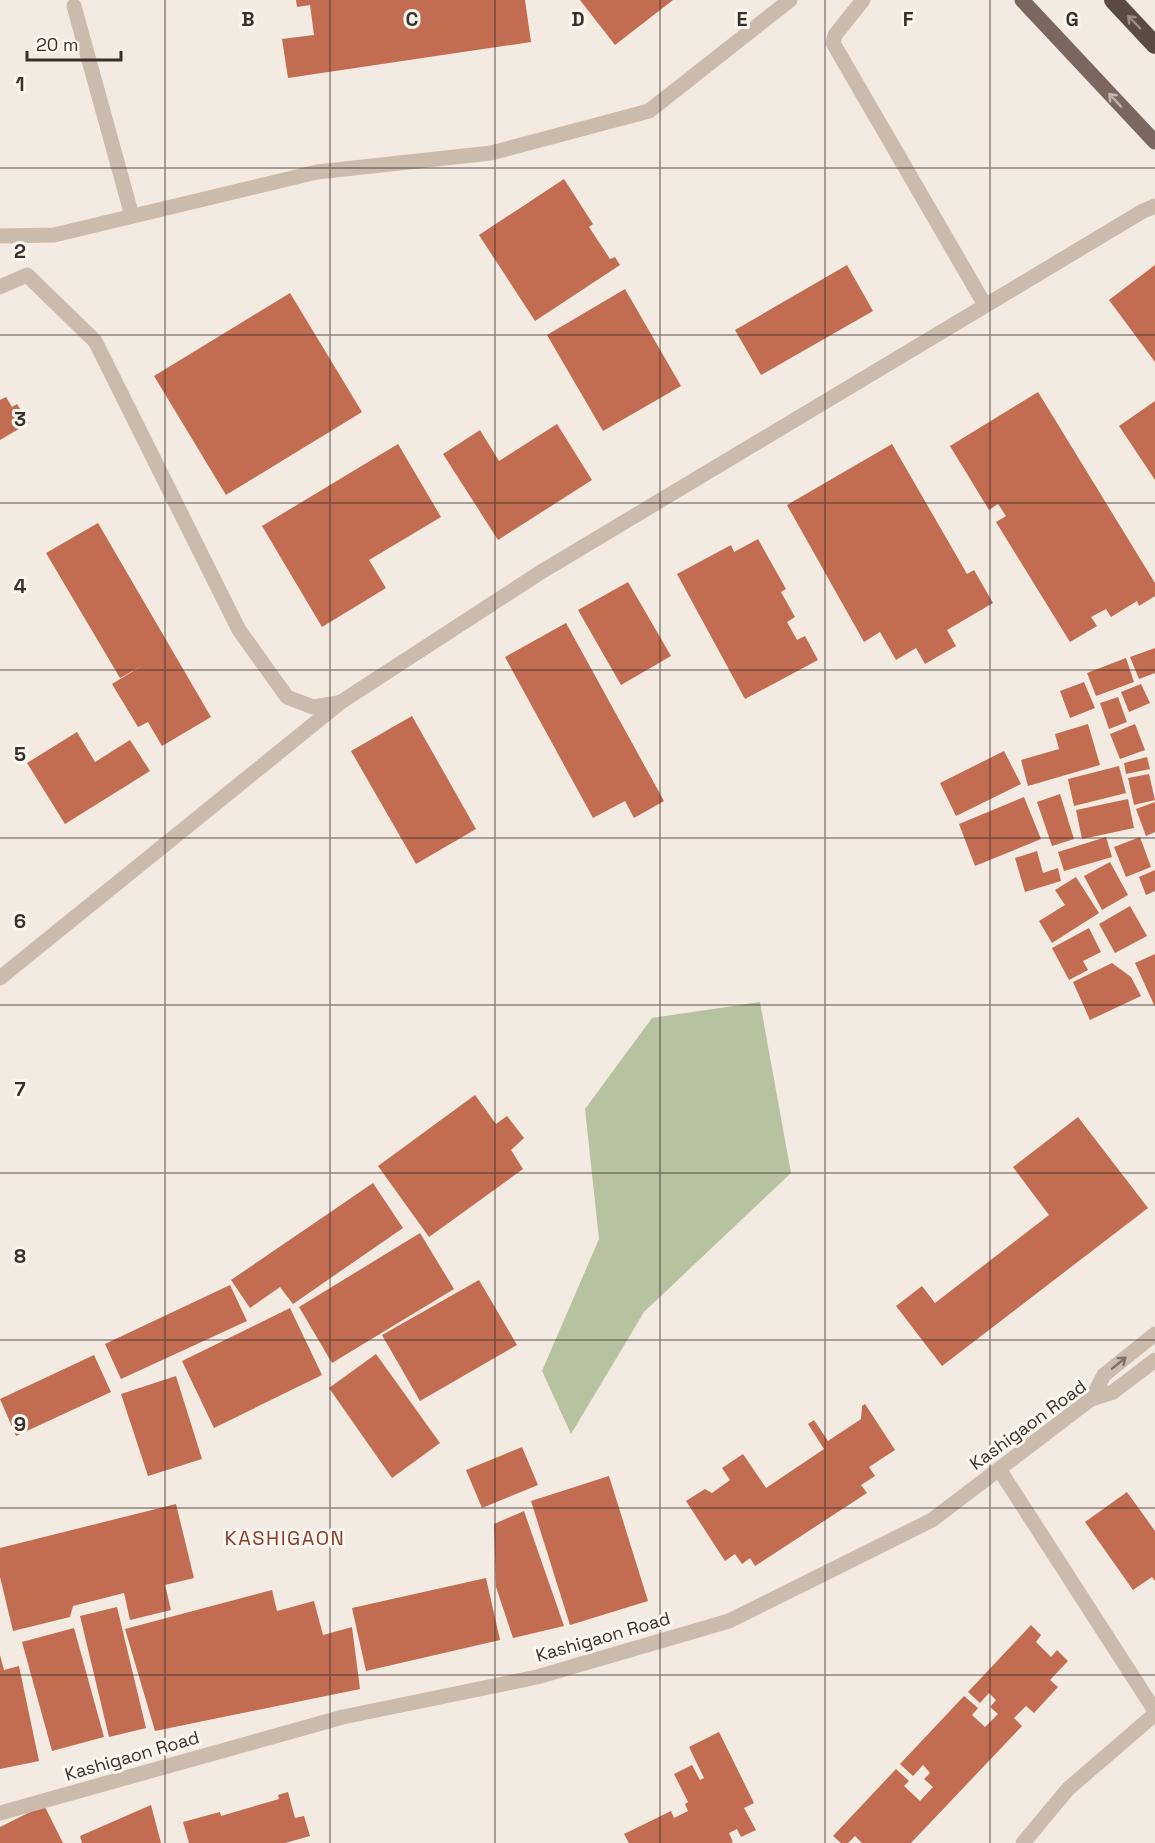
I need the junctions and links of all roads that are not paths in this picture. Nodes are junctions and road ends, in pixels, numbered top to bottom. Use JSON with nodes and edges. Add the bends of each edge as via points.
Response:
{"nodes":[{"id":1,"x":790,"y":0,"type":"edge"},
{"id":2,"x":863,"y":0,"type":"edge"},
{"id":3,"x":1022,"y":0,"type":"edge"},
{"id":4,"x":1113,"y":0,"type":"edge"},
{"id":5,"x":74,"y":6,"type":"dead end"},
{"id":6,"x":1155,"y":45,"type":"edge"},
{"id":7,"x":1155,"y":142,"type":"edge"},
{"id":8,"x":1155,"y":206,"type":"edge"},
{"id":9,"x":132,"y":216,"type":"junction"},
{"id":10,"x":0,"y":236,"type":"edge"},
{"id":11,"x":0,"y":287,"type":"edge"},
{"id":12,"x":985,"y":305,"type":"junction"},
{"id":13,"x":341,"y":702,"type":"junction"},
{"id":14,"x":0,"y":978,"type":"edge"},
{"id":15,"x":1155,"y":1334,"type":"edge"},
{"id":16,"x":1155,"y":1359,"type":"edge"},
{"id":17,"x":1091,"y":1399,"type":"junction"},
{"id":18,"x":999,"y":1469,"type":"junction"},
{"id":19,"x":1155,"y":1713,"type":"edge"},
{"id":20,"x":0,"y":1813,"type":"edge"},
{"id":21,"x":1023,"y":1843,"type":"edge"}],
"edges":[{"from":1,"to":9,"type":"street","via":[[649,111],[491,153],[317,172]]},
{"from":2,"to":12,"type":"street","via":[[833,43]]},
{"from":7,"to":3,"type":"main road","one_way":true},
{"from":6,"to":4,"type":"highway","one_way":true},
{"from":5,"to":9,"type":"street"},
{"from":8,"to":12,"type":"street"},
{"from":9,"to":10,"type":"street","via":[[54,236]]},
{"from":11,"to":13,"type":"street","via":[[27,275],[95,342],[239,630],[287,697],[312,707]]},
{"from":12,"to":13,"type":"street","via":[[541,572]]},
{"from":13,"to":14,"type":"street"},
{"from":17,"to":15,"type":"street","one_way":true,"via":[[1104,1375]]},
{"from":16,"to":17,"type":"street","name":"Kashigaon Road","via":[[1113,1392]]},
{"from":17,"to":18,"type":"street","name":"Kashigaon Road"},
{"from":18,"to":19,"type":"street"},
{"from":18,"to":20,"type":"street","name":"Kashigaon Road","via":[[932,1520],[729,1622],[537,1677],[343,1717]]},
{"from":19,"to":21,"type":"street","via":[[1068,1789]]}]}
